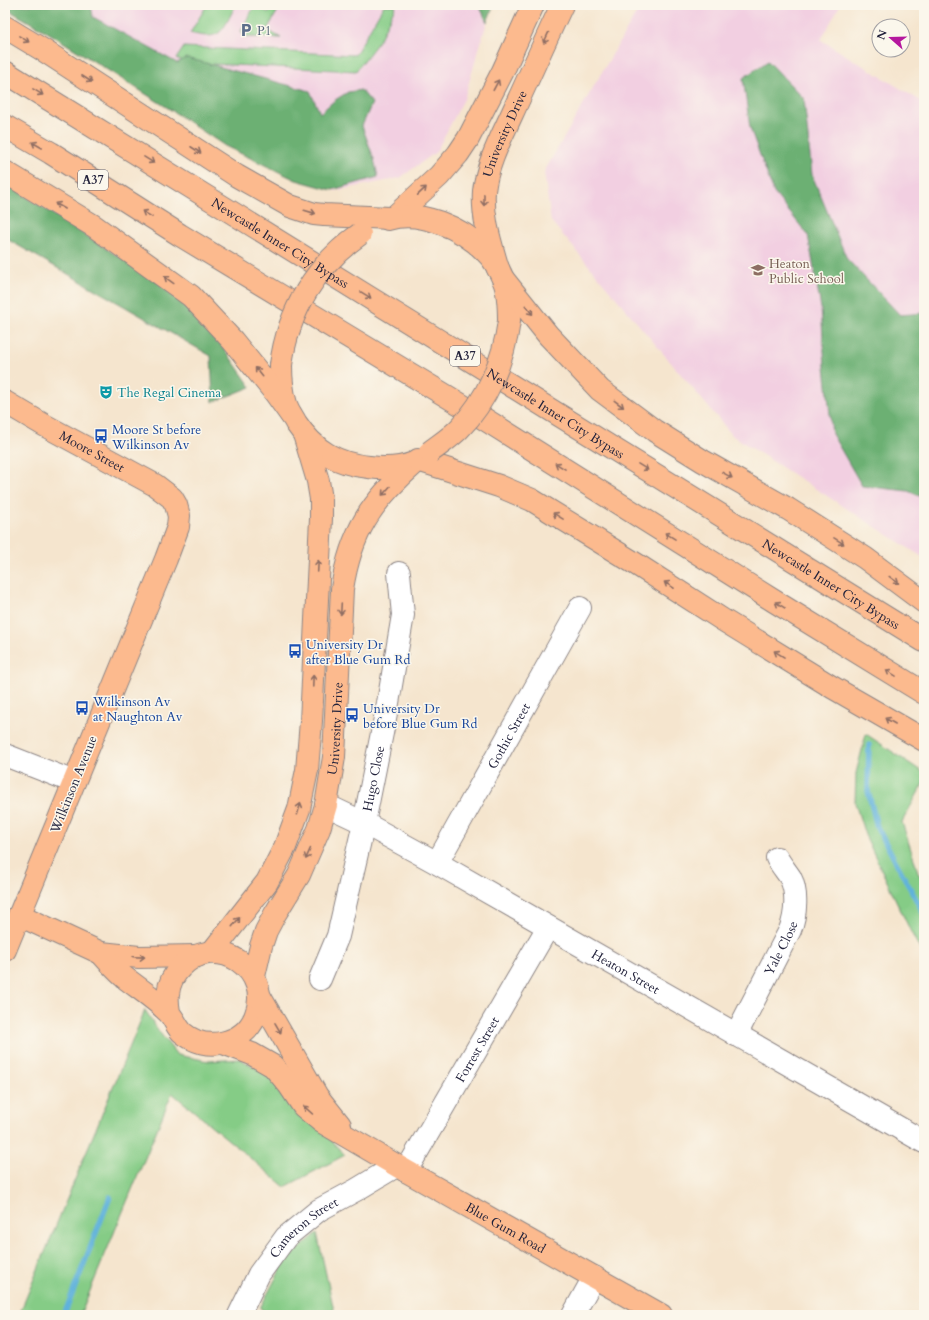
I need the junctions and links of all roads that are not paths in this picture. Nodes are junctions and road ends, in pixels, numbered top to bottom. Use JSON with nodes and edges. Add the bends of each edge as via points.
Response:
{"nodes":[{"id":1,"x":533,"y":5,"type":"edge"},
{"id":2,"x":562,"y":5,"type":"edge"},
{"id":3,"x":5,"y":27,"type":"edge"},
{"id":4,"x":5,"y":72,"type":"edge"},
{"id":5,"x":5,"y":126,"type":"edge"},
{"id":6,"x":5,"y":172,"type":"edge"},
{"id":7,"x":392,"y":218,"type":"junction"},
{"id":8,"x":501,"y":275,"type":"junction"},
{"id":9,"x":5,"y":402,"type":"edge"},
{"id":10,"x":291,"y":415,"type":"junction"},
{"id":11,"x":304,"y":434,"type":"junction"},
{"id":12,"x":420,"y":459,"type":"junction"},
{"id":13,"x":176,"y":505,"type":"joint"},
{"id":14,"x":399,"y":573,"type":"dead end"},
{"id":15,"x":924,"y":602,"type":"edge"},
{"id":16,"x":580,"y":608,"type":"dead end"},
{"id":17,"x":924,"y":640,"type":"edge"},
{"id":18,"x":924,"y":693,"type":"edge"},
{"id":19,"x":924,"y":740,"type":"edge"},
{"id":20,"x":5,"y":755,"type":"edge"},
{"id":21,"x":74,"y":782,"type":"junction"},
{"id":22,"x":326,"y":805,"type":"junction"},
{"id":23,"x":364,"y":823,"type":"junction"},
{"id":24,"x":777,"y":858,"type":"dead end"},
{"id":25,"x":436,"y":863,"type":"junction"},
{"id":26,"x":19,"y":915,"type":"junction"},
{"id":27,"x":548,"y":927,"type":"junction"},
{"id":28,"x":5,"y":950,"type":"edge"},
{"id":29,"x":101,"y":953,"type":"junction"},
{"id":30,"x":204,"y":954,"type":"junction"},
{"id":31,"x":320,"y":979,"type":"dead end"},
{"id":32,"x":256,"y":986,"type":"junction"},
{"id":33,"x":169,"y":1012,"type":"junction"},
{"id":34,"x":736,"y":1035,"type":"junction"},
{"id":35,"x":223,"y":1043,"type":"junction"},
{"id":36,"x":352,"y":1140,"type":"junction"},
{"id":37,"x":924,"y":1142,"type":"edge"},
{"id":38,"x":401,"y":1168,"type":"junction"},
{"id":39,"x":594,"y":1277,"type":"junction"},
{"id":40,"x":238,"y":1315,"type":"edge"},
{"id":41,"x":573,"y":1315,"type":"edge"},
{"id":42,"x":661,"y":1315,"type":"edge"}],
"edges":[{"from":7,"to":1,"type":"main road","name":"University Drive","one_way":true,"via":[[439,176],[468,139]]},
{"from":2,"to":8,"type":"main road","name":"University Drive","one_way":true,"via":[[488,170],[484,210]]},
{"from":3,"to":7,"type":"main road","one_way":true,"via":[[237,176],[290,206],[314,214]]},
{"from":4,"to":17,"type":"main road","name":"Newcastle Inner City Bypass","number":"A37","one_way":true},
{"from":18,"to":5,"type":"main road","number":"A37","one_way":true,"via":[[478,415]]},
{"from":10,"to":6,"type":"main road","one_way":true,"via":[[233,341],[192,296],[94,226]]},
{"from":7,"to":8,"type":"main road","via":[[419,217],[446,224],[466,235],[487,252]]},
{"from":7,"to":10,"type":"main road","bridge":true,"via":[[376,224],[343,246],[324,266],[300,304],[289,329],[281,365],[282,388]]},
{"from":8,"to":12,"type":"main road","name":"University Drive","bridge":true,"via":[[509,321],[505,346],[490,384],[484,397],[459,429]]},
{"from":8,"to":15,"type":"main road","one_way":true,"via":[[548,335],[600,390],[655,431],[865,558]]},
{"from":9,"to":13,"type":"main road","name":"Moore Street","via":[[155,485],[172,498]]},
{"from":10,"to":11,"type":"main road"},
{"from":11,"to":12,"type":"main road","via":[[324,453],[346,463],[386,469],[399,468]]},
{"from":30,"to":11,"type":"main road","name":"University Drive","one_way":true,"via":[[267,882],[285,847],[299,809],[307,770],[321,512],[318,481]]},
{"from":19,"to":12,"type":"main road","one_way":true,"via":[[832,687],[532,500]]},
{"from":12,"to":22,"type":"main road","name":"University Drive","one_way":true,"via":[[383,493],[366,517],[346,562],[342,589],[334,757]]},
{"from":13,"to":21,"type":"main road","name":"Wilkinson Avenue","via":[[178,527]]},
{"from":14,"to":23,"type":"street","name":"Hugo Close","via":[[402,615]]},
{"from":16,"to":25,"type":"street","name":"Gothic Street"},
{"from":20,"to":21,"type":"street"},
{"from":21,"to":26,"type":"main road","name":"Wilkinson Avenue"},
{"from":22,"to":23,"type":"street","name":"Heaton Street"},
{"from":22,"to":32,"type":"main road","name":"University Drive","one_way":true,"via":[[299,875],[266,931],[259,953]]},
{"from":23,"to":25,"type":"street","name":"Heaton Street"},
{"from":23,"to":31,"type":"street","name":"Hugo Close","via":[[338,936]]},
{"from":24,"to":34,"type":"street","name":"Yale Close","via":[[793,884],[794,918]]},
{"from":25,"to":27,"type":"street","name":"Heaton Street"},
{"from":26,"to":28,"type":"main road","name":"Wilkinson Avenue"},
{"from":26,"to":29,"type":"main road","name":"Blue Gum Road"},
{"from":27,"to":34,"type":"street","name":"Heaton Street"},
{"from":27,"to":38,"type":"street","name":"Forrest Street"},
{"from":29,"to":30,"type":"main road","name":"Blue Gum Road","one_way":true,"via":[[139,957]]},
{"from":29,"to":33,"type":"main road","name":"Blue Gum Road","via":[[124,976]]},
{"from":30,"to":32,"type":"main road","name":"Blue Gum Road","via":[[227,955],[240,961],[248,968]]},
{"from":30,"to":33,"type":"main road","via":[[183,964],[172,978],[168,994]]},
{"from":32,"to":35,"type":"main road","name":"Blue Gum Road","via":[[257,1011],[250,1025],[238,1036]]},
{"from":32,"to":36,"type":"main road","name":"Blue Gum Road","one_way":true,"via":[[317,1096]]},
{"from":33,"to":35,"type":"main road","name":"Blue Gum Road","via":[[177,1026],[190,1038],[206,1044]]},
{"from":34,"to":37,"type":"street","name":"Heaton Street"},
{"from":36,"to":35,"type":"main road","name":"Blue Gum Road","one_way":true,"via":[[322,1122],[303,1106],[273,1066],[252,1054]]},
{"from":36,"to":38,"type":"main road","name":"Blue Gum Road"},
{"from":38,"to":39,"type":"main road","name":"Blue Gum Road"},
{"from":38,"to":40,"type":"street","name":"Cameron Street","via":[[319,1210],[286,1237],[259,1274]]},
{"from":39,"to":41,"type":"street"},
{"from":39,"to":42,"type":"main road","name":"Blue Gum Road"}]}
